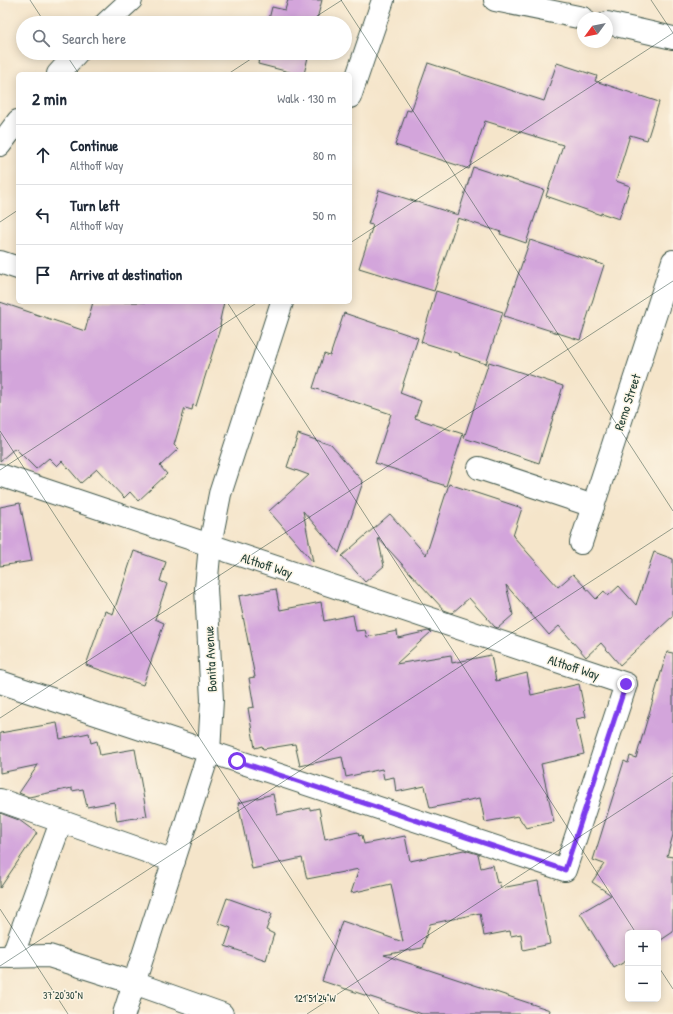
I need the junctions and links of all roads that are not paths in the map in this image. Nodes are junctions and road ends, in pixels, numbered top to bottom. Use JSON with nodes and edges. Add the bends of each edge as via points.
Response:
{"nodes":[{"id":1,"x":131,"y":0,"type":"edge"},
{"id":2,"x":384,"y":0,"type":"edge"},
{"id":3,"x":496,"y":0,"type":"edge"},
{"id":4,"x":114,"y":16,"type":"edge"},
{"id":5,"x":577,"y":17,"type":"edge"},
{"id":6,"x":613,"y":24,"type":"edge"},
{"id":7,"x":673,"y":38,"type":"edge"},
{"id":8,"x":71,"y":60,"type":"edge"},
{"id":9,"x":60,"y":72,"type":"edge"},
{"id":10,"x":352,"y":91,"type":"edge"},
{"id":11,"x":16,"y":125,"type":"edge"},
{"id":12,"x":0,"y":145,"type":"edge"},
{"id":13,"x":673,"y":261,"type":"edge"},
{"id":14,"x":0,"y":262,"type":"edge"},
{"id":15,"x":16,"y":267,"type":"edge"},
{"id":16,"x":281,"y":304,"type":"edge"},
{"id":17,"x":479,"y":468,"type":"dead end"},
{"id":18,"x":0,"y":475,"type":"edge"},
{"id":19,"x":593,"y":506,"type":"junction"},
{"id":20,"x":581,"y":543,"type":"dead end"},
{"id":21,"x":210,"y":545,"type":"junction"},
{"id":22,"x":0,"y":682,"type":"edge"},
{"id":23,"x":209,"y":752,"type":"junction"},
{"id":24,"x":0,"y":800,"type":"edge"},
{"id":25,"x":61,"y":822,"type":"junction"},
{"id":26,"x":174,"y":861,"type":"junction"},
{"id":27,"x":6,"y":957,"type":"edge"},
{"id":28,"x":134,"y":983,"type":"junction"},
{"id":29,"x":124,"y":1014,"type":"edge"},
{"id":30,"x":222,"y":1014,"type":"edge"}],
"edges":[{"from":1,"to":4,"type":"main road"},
{"from":2,"to":10,"type":"main road"},
{"from":3,"to":5,"type":"main road"},
{"from":6,"to":7,"type":"main road"},
{"from":8,"to":9,"type":"main road"},
{"from":11,"to":12,"type":"main road"},
{"from":13,"to":19,"type":"main road","name":"Remo Street"},
{"from":14,"to":15,"type":"main road"},
{"from":16,"to":21,"type":"main road","name":"Bonita Avenue","via":[[220,494]]},
{"from":17,"to":19,"type":"main road"},
{"from":18,"to":21,"type":"main road","name":"Althoff Way"},
{"from":19,"to":20,"type":"main road","name":"Remo Street"},
{"from":21,"to":23,"type":"main road","name":"Bonita Avenue","via":[[206,588],[212,700]]},
{"from":21,"to":23,"type":"main road","name":"Althoff Way","via":[[626,684],[565,870]]},
{"from":22,"to":23,"type":"main road","name":"Althoff Way"},
{"from":23,"to":26,"type":"main road","name":"Bonita Avenue"},
{"from":24,"to":25,"type":"main road"},
{"from":25,"to":26,"type":"main road"},
{"from":25,"to":27,"type":"main road"},
{"from":26,"to":28,"type":"main road","name":"Bonita Avenue"},
{"from":27,"to":28,"type":"main road","via":[[49,956]]},
{"from":28,"to":29,"type":"main road","name":"Bonita Avenue"},
{"from":28,"to":30,"type":"main road"}]}
